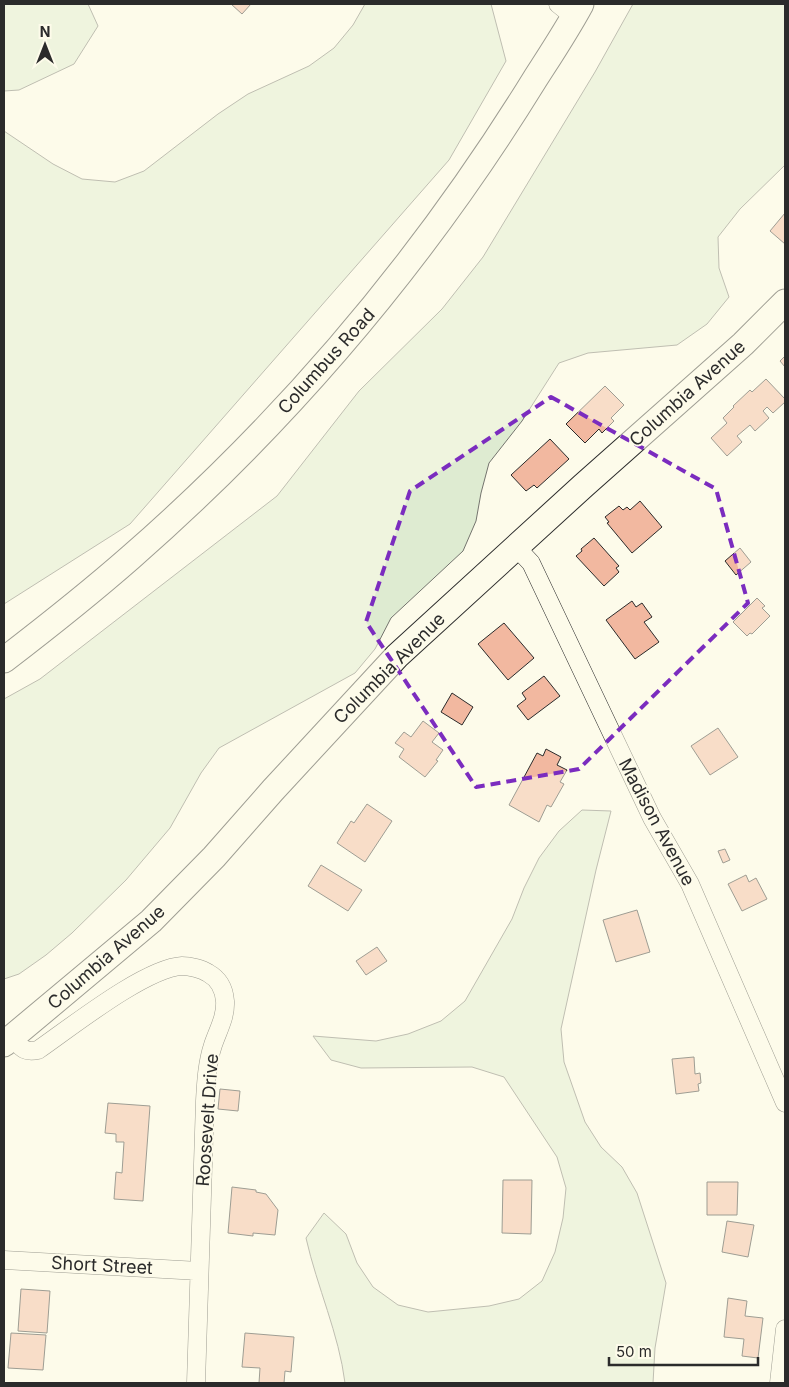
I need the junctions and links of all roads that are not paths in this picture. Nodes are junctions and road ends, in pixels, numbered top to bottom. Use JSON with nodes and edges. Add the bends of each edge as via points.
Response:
{"nodes":[{"id":1,"x":571,"y":8,"type":"edge"},
{"id":2,"x":785,"y":302,"type":"edge"},
{"id":3,"x":516,"y":547,"type":"junction"},
{"id":4,"x":4,"y":660,"type":"edge"},
{"id":5,"x":8,"y":1041,"type":"edge"},
{"id":6,"x":785,"y":1102,"type":"edge"},
{"id":7,"x":4,"y":1260,"type":"edge"},
{"id":8,"x":199,"y":1271,"type":"junction"},
{"id":9,"x":785,"y":1329,"type":"edge"},
{"id":10,"x":196,"y":1383,"type":"edge"},
{"id":11,"x":779,"y":1383,"type":"edge"}],
"edges":[{"from":1,"to":4,"type":"street","name":"Columbus Road","via":[[484,161],[376,306],[250,445],[199,495],[132,557]]},
{"from":2,"to":3,"type":"street","name":"Columbia Avenue","via":[[743,344]]},
{"from":3,"to":5,"type":"street","name":"Columbia Avenue","via":[[397,656],[214,857],[151,921]]},
{"from":3,"to":6,"type":"street","name":"Madison Avenue","via":[[531,563],[652,818],[690,884]]},
{"from":5,"to":8,"type":"street","name":"Roosevelt Drive","via":[[29,1052],[38,1050],[111,999],[167,970],[183,966],[206,971],[215,977],[222,986],[225,1000],[206,1079]]},
{"from":7,"to":8,"type":"street","name":"Short Street"},
{"from":8,"to":10,"type":"street","name":"Roosevelt Drive"},
{"from":9,"to":11,"type":"street"}]}
